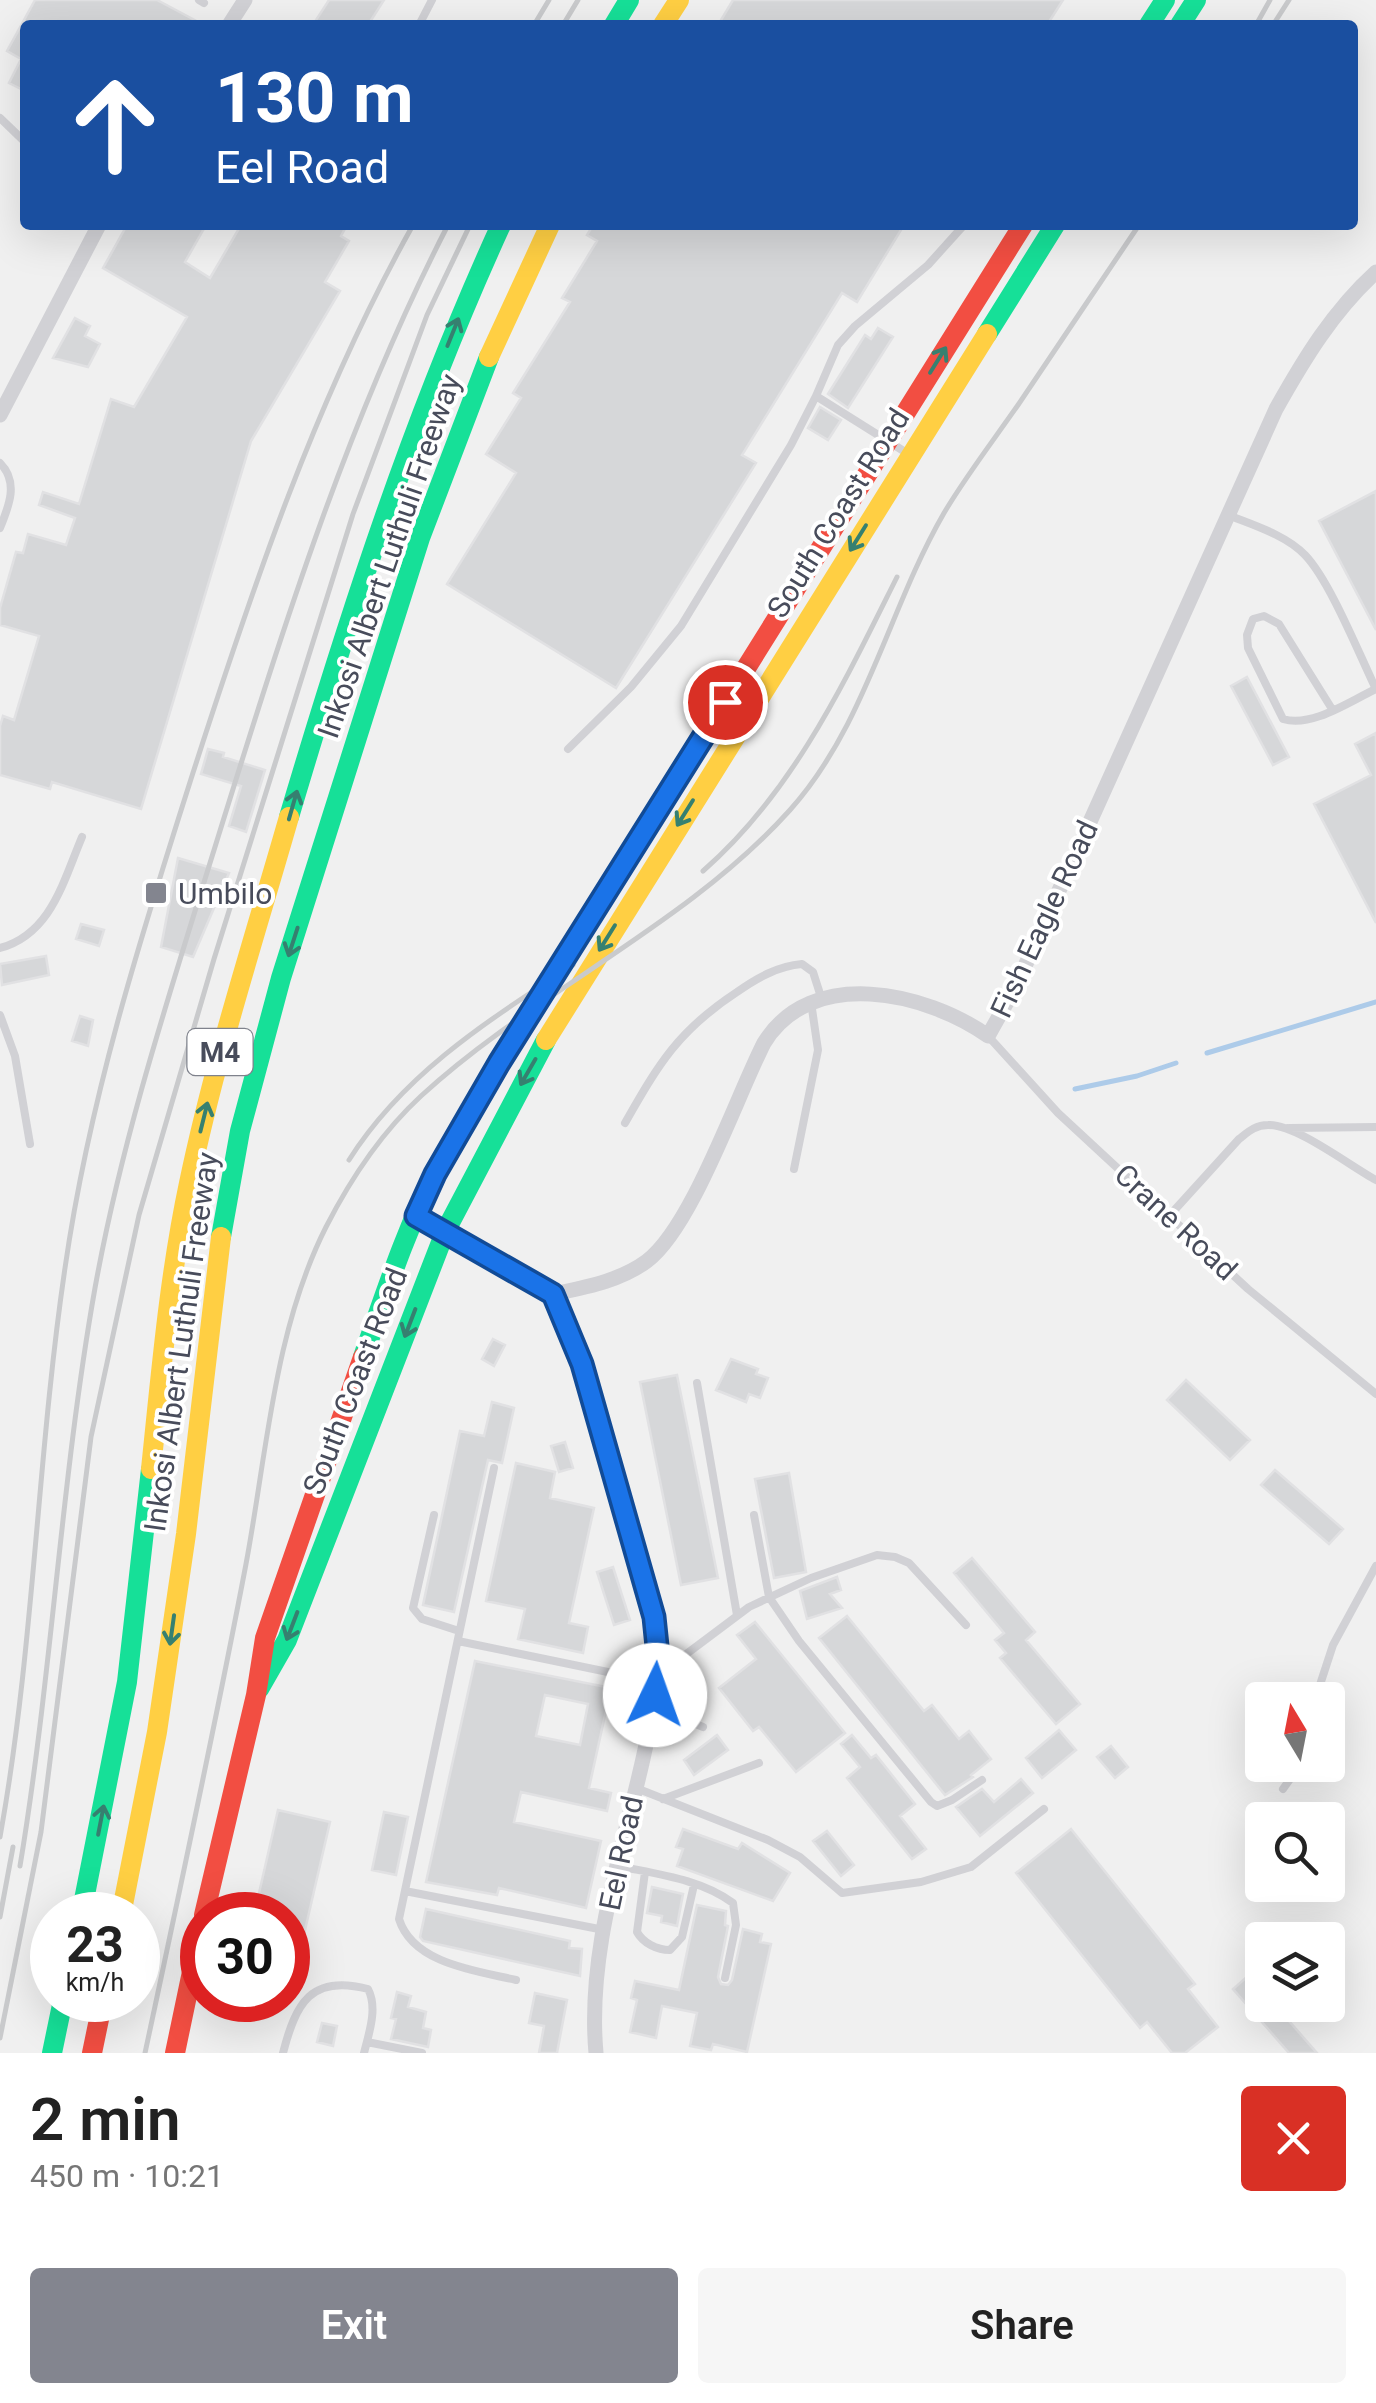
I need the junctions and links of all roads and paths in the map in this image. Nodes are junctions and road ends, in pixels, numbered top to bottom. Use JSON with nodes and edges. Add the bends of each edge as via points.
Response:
{"nodes":[{"id":1,"x":0,"y":118,"type":"edge"},
{"id":2,"x":20,"y":137,"type":"edge"},
{"id":3,"x":96,"y":230,"type":"edge"},
{"id":4,"x":500,"y":230,"type":"edge"},
{"id":5,"x":548,"y":230,"type":"edge"},
{"id":6,"x":960,"y":230,"type":"edge"},
{"id":7,"x":1020,"y":230,"type":"edge"},
{"id":8,"x":1052,"y":230,"type":"edge"},
{"id":9,"x":1376,"y":272,"type":"edge"},
{"id":10,"x":816,"y":396,"type":"junction"},
{"id":11,"x":0,"y":415,"type":"edge"},
{"id":12,"x":886,"y":442,"type":"junction"},
{"id":13,"x":910,"y":455,"type":"junction"},
{"id":14,"x":0,"y":463,"type":"edge"},
{"id":15,"x":1228,"y":515,"type":"junction"},
{"id":16,"x":0,"y":528,"type":"edge"},
{"id":17,"x":1376,"y":689,"type":"edge"},
{"id":18,"x":1332,"y":709,"type":"junction"},
{"id":19,"x":568,"y":749,"type":"dead end"},
{"id":20,"x":82,"y":838,"type":"dead end"},
{"id":21,"x":0,"y":948,"type":"edge"},
{"id":22,"x":816,"y":999,"type":"junction"},
{"id":23,"x":0,"y":1016,"type":"edge"},
{"id":24,"x":988,"y":1036,"type":"junction"},
{"id":25,"x":626,"y":1122,"type":"dead end"},
{"id":26,"x":1285,"y":1128,"type":"junction"},
{"id":27,"x":1376,"y":1128,"type":"edge"},
{"id":28,"x":30,"y":1144,"type":"dead end"},
{"id":29,"x":794,"y":1169,"type":"dead end"},
{"id":30,"x":1376,"y":1180,"type":"edge"},
{"id":31,"x":1170,"y":1215,"type":"junction"},
{"id":32,"x":416,"y":1216,"type":"junction"},
{"id":33,"x":445,"y":1232,"type":"junction"},
{"id":34,"x":553,"y":1294,"type":"junction"},
{"id":35,"x":697,"y":1383,"type":"dead end"},
{"id":36,"x":1376,"y":1394,"type":"edge"},
{"id":37,"x":494,"y":1468,"type":"dead end"},
{"id":38,"x":434,"y":1515,"type":"dead end"},
{"id":39,"x":754,"y":1515,"type":"dead end"},
{"id":40,"x":1376,"y":1566,"type":"edge"},
{"id":41,"x":769,"y":1597,"type":"junction"},
{"id":42,"x":737,"y":1615,"type":"junction"},
{"id":43,"x":966,"y":1626,"type":"dead end"},
{"id":44,"x":458,"y":1636,"type":"junction"},
{"id":45,"x":657,"y":1676,"type":"junction"},
{"id":46,"x":1321,"y":1682,"type":"edge"},
{"id":47,"x":256,"y":1694,"type":"junction"},
{"id":48,"x":654,"y":1706,"type":"junction"},
{"id":49,"x":703,"y":1726,"type":"dead end"},
{"id":50,"x":759,"y":1763,"type":"dead end"},
{"id":51,"x":982,"y":1780,"type":"dead end"},
{"id":52,"x":1288,"y":1782,"type":"edge"},
{"id":53,"x":636,"y":1788,"type":"junction"},
{"id":54,"x":1283,"y":1789,"type":"dead end"},
{"id":55,"x":663,"y":1799,"type":"junction"},
{"id":56,"x":1044,"y":1809,"type":"dead end"},
{"id":57,"x":618,"y":1866,"type":"junction"},
{"id":58,"x":644,"y":1872,"type":"junction"},
{"id":59,"x":694,"y":1885,"type":"junction"},
{"id":60,"x":85,"y":1892,"type":"edge"},
{"id":61,"x":126,"y":1892,"type":"edge"},
{"id":62,"x":209,"y":1892,"type":"edge"},
{"id":63,"x":404,"y":1892,"type":"junction"},
{"id":64,"x":604,"y":1930,"type":"junction"},
{"id":65,"x":725,"y":1978,"type":"dead end"},
{"id":66,"x":516,"y":1980,"type":"dead end"},
{"id":67,"x":58,"y":2022,"type":"edge"},
{"id":68,"x":98,"y":2022,"type":"edge"},
{"id":69,"x":181,"y":2022,"type":"edge"},
{"id":70,"x":367,"y":2042,"type":"junction"},
{"id":71,"x":282,"y":2052,"type":"edge"},
{"id":72,"x":52,"y":2053,"type":"edge"},
{"id":73,"x":92,"y":2053,"type":"edge"},
{"id":74,"x":175,"y":2053,"type":"edge"},
{"id":75,"x":364,"y":2053,"type":"edge"},
{"id":76,"x":422,"y":2053,"type":"edge"},
{"id":77,"x":596,"y":2053,"type":"edge"}],
"edges":[{"from":1,"to":2,"type":"lane"},
{"from":3,"to":11,"type":"street"},
{"from":60,"to":4,"type":"main road","name":"Inkosi Albert Luthuli Freeway","number":"M4","one_way":true,"via":[[126,1684],[179,1238],[217,1062],[394,481]]},
{"from":5,"to":61,"type":"main road","name":"Inkosi Albert Luthuli Freeway","number":"M4","one_way":true,"via":[[488,359],[420,538],[281,978],[240,1132],[216,1263],[158,1732]]},
{"from":6,"to":10,"type":"lane","via":[[838,345]]},
{"from":12,"to":7,"type":"main road","name":"South Coast Road","one_way":true},
{"from":8,"to":13,"type":"main road","name":"South Coast Road"},
{"from":9,"to":15,"type":"street","name":"Fish Eagle Road","via":[[1295,374]]},
{"from":10,"to":12,"type":"lane"},
{"from":10,"to":19,"type":"lane","via":[[681,626]]},
{"from":12,"to":13,"type":"lane"},
{"from":12,"to":32,"type":"main road","name":"South Coast Road","via":[[499,1063]]},
{"from":13,"to":33,"type":"main road","name":"South Coast Road","one_way":true,"via":[[576,987]]},
{"from":14,"to":16,"type":"lane","via":[[11,480]]},
{"from":15,"to":17,"type":"lane","via":[[1304,554]]},
{"from":15,"to":24,"type":"street","name":"Fish Eagle Road"},
{"from":17,"to":18,"type":"lane"},
{"from":18,"to":18,"type":"lane","via":[[1278,624],[1254,619],[1248,648],[1282,718],[1306,720]]},
{"from":20,"to":21,"type":"lane","via":[[46,917],[26,938]]},
{"from":22,"to":24,"type":"street","name":"Fish Eagle Road","via":[[840,994],[912,1002],[957,1016]]},
{"from":22,"to":25,"type":"lane","via":[[806,965],[756,979],[690,1026]]},
{"from":22,"to":29,"type":"lane","via":[[818,1050]]},
{"from":22,"to":34,"type":"street","via":[[780,1022],[764,1043],[667,1242],[619,1277]]},
{"from":23,"to":28,"type":"lane","via":[[15,1056]]},
{"from":24,"to":31,"type":"lane","name":"Crane Road","via":[[1058,1114]]},
{"from":26,"to":27,"type":"lane"},
{"from":26,"to":30,"type":"lane"},
{"from":26,"to":31,"type":"lane","via":[[1258,1126],[1239,1139]]},
{"from":31,"to":36,"type":"lane","name":"Crane Road"},
{"from":32,"to":33,"type":"street"},
{"from":32,"to":47,"type":"main road","name":"South Coast Road","via":[[265,1638]]},
{"from":33,"to":34,"type":"street"},
{"from":33,"to":47,"type":"main road","name":"South Coast Road","one_way":true,"via":[[287,1640]]},
{"from":34,"to":45,"type":"street","name":"Eel Road","via":[[582,1364],[654,1617]]},
{"from":35,"to":42,"type":"lane"},
{"from":37,"to":44,"type":"lane"},
{"from":38,"to":44,"type":"lane","via":[[413,1608],[422,1620]]},
{"from":39,"to":41,"type":"lane"},
{"from":40,"to":46,"type":"lane"},
{"from":41,"to":42,"type":"lane"},
{"from":41,"to":43,"type":"lane","via":[[867,1558],[890,1556],[909,1563]]},
{"from":41,"to":51,"type":"lane","via":[[932,1804],[946,1804]]},
{"from":42,"to":45,"type":"lane"},
{"from":44,"to":45,"type":"lane","via":[[632,1678]]},
{"from":44,"to":63,"type":"lane"},
{"from":45,"to":48,"type":"street","name":"Eel Road"},
{"from":47,"to":62,"type":"main road","name":"South Coast Road"},
{"from":48,"to":49,"type":"lane"},
{"from":48,"to":53,"type":"street","name":"Eel Road"},
{"from":50,"to":55,"type":"lane"},
{"from":52,"to":54,"type":"lane"},
{"from":53,"to":55,"type":"lane"},
{"from":53,"to":57,"type":"street","name":"Eel Road"},
{"from":55,"to":56,"type":"lane","via":[[790,1851],[842,1893],[971,1867]]},
{"from":57,"to":58,"type":"lane"},
{"from":57,"to":64,"type":"street","name":"Eel Road"},
{"from":58,"to":59,"type":"lane"},
{"from":58,"to":59,"type":"lane","via":[[637,1932],[661,1950],[681,1941]]},
{"from":59,"to":65,"type":"lane","via":[[734,1907]]},
{"from":63,"to":64,"type":"lane"},
{"from":63,"to":66,"type":"lane","via":[[400,1926],[423,1951]]},
{"from":64,"to":77,"type":"street","name":"Eel Road","via":[[594,2002]]},
{"from":67,"to":72,"type":"main road"},
{"from":68,"to":73,"type":"main road"},
{"from":69,"to":74,"type":"main road"},
{"from":70,"to":71,"type":"lane","via":[[371,1991],[338,1984],[304,2000]]},
{"from":70,"to":75,"type":"lane"},
{"from":70,"to":76,"type":"lane"}]}
